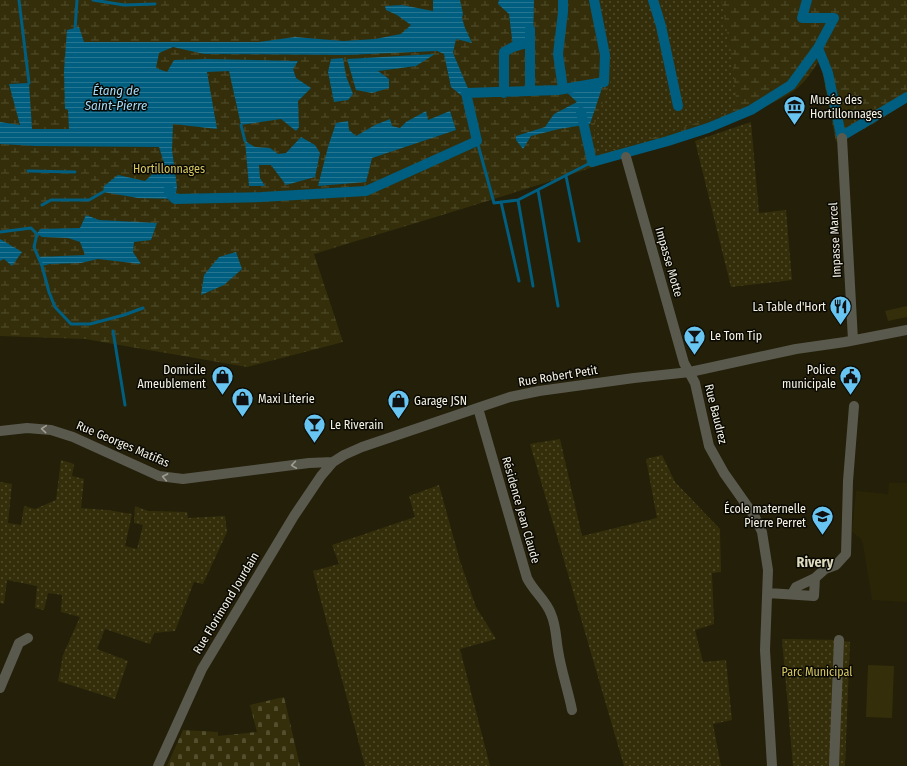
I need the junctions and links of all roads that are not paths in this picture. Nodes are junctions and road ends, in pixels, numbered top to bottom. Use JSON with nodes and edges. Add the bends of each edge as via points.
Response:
{"nodes":[{"id":1,"x":842,"y":138,"type":"dead end"},
{"id":2,"x":626,"y":157,"type":"dead end"},
{"id":3,"x":907,"y":330,"type":"edge"},
{"id":4,"x":853,"y":340,"type":"junction"},
{"id":5,"x":690,"y":372,"type":"junction"},
{"id":6,"x":854,"y":406,"type":"dead end"},
{"id":7,"x":478,"y":408,"type":"junction"},
{"id":8,"x":0,"y":431,"type":"edge"},
{"id":9,"x":333,"y":462,"type":"junction"},
{"id":10,"x":815,"y":578,"type":"junction"},
{"id":11,"x":768,"y":593,"type":"junction"},
{"id":12,"x":792,"y":594,"type":"junction"},
{"id":13,"x":28,"y":638,"type":"dead end"},
{"id":14,"x":839,"y":640,"type":"dead end"},
{"id":15,"x":0,"y":688,"type":"edge"},
{"id":16,"x":572,"y":710,"type":"dead end"},
{"id":17,"x":158,"y":766,"type":"edge"},
{"id":18,"x":772,"y":766,"type":"edge"},
{"id":19,"x":834,"y":766,"type":"edge"}],
"edges":[{"from":1,"to":4,"type":"street","name":"Impasse Marcel"},
{"from":2,"to":5,"type":"street","name":"Impasse Motte","via":[[684,363]]},
{"from":3,"to":4,"type":"street","name":"Rue Robert Petit"},
{"from":4,"to":5,"type":"street","name":"Rue Robert Petit","via":[[796,349]]},
{"from":5,"to":7,"type":"street","name":"Rue Robert Petit","via":[[539,391],[510,397]]},
{"from":5,"to":11,"type":"street","name":"Rue Baudrez","via":[[695,383],[709,446],[762,532],[768,570]]},
{"from":6,"to":10,"type":"street","via":[[846,554],[836,565],[825,569]]},
{"from":7,"to":9,"type":"street","name":"Rue Robert Petit","via":[[362,446]]},
{"from":7,"to":16,"type":"street","name":"Résidence Jean Claude","via":[[527,578],[552,614]]},
{"from":9,"to":8,"type":"street","name":"Rue Georges Matifas","one_way":true,"via":[[169,478],[51,430],[27,428]]},
{"from":9,"to":17,"type":"street","name":"Rue Florimond Jourdain","via":[[294,516],[202,668]]},
{"from":10,"to":12,"type":"street","via":[[796,587]]},
{"from":10,"to":12,"type":"street","via":[[814,596]]},
{"from":11,"to":12,"type":"street"},
{"from":11,"to":18,"type":"street","name":"Rue Baudrez","via":[[765,650]]},
{"from":13,"to":15,"type":"street","via":[[19,643]]},
{"from":14,"to":19,"type":"street"}]}
